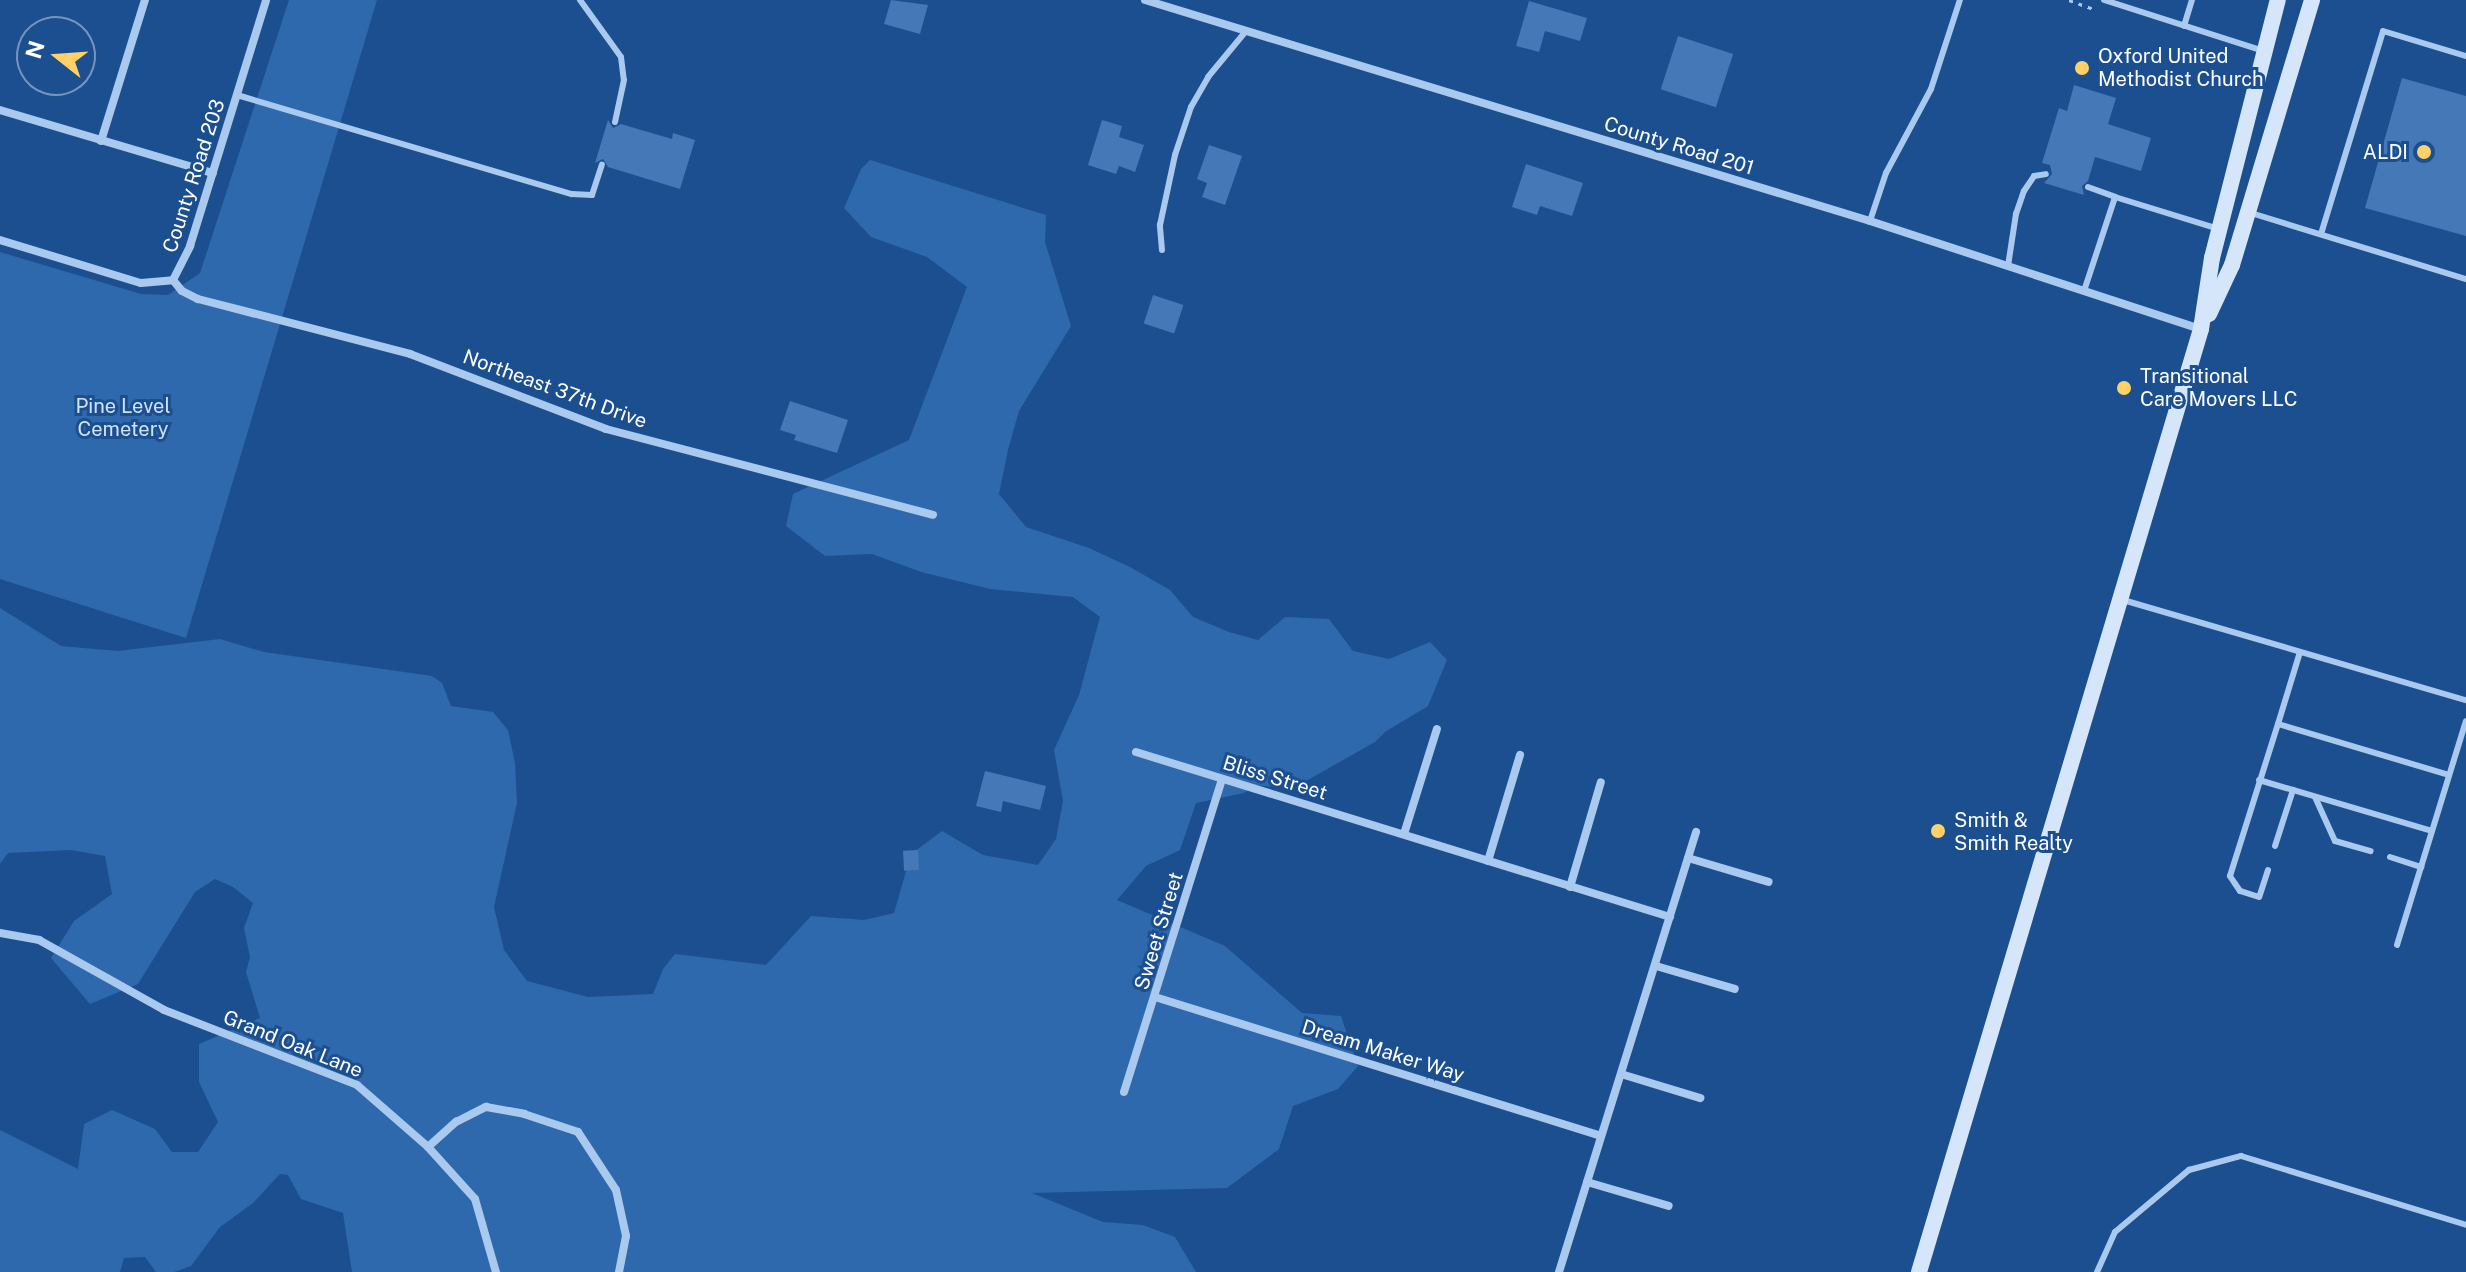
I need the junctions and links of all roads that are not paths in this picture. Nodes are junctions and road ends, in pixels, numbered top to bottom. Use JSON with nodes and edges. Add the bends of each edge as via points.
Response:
{"nodes":[{"id":1,"x":145,"y":0,"type":"edge"},
{"id":2,"x":266,"y":0,"type":"edge"},
{"id":3,"x":580,"y":0,"type":"edge"},
{"id":4,"x":1145,"y":0,"type":"edge"},
{"id":5,"x":1960,"y":0,"type":"edge"},
{"id":6,"x":2107,"y":0,"type":"edge"},
{"id":7,"x":2192,"y":0,"type":"edge"},
{"id":8,"x":2278,"y":0,"type":"edge"},
{"id":9,"x":2312,"y":0,"type":"edge"},
{"id":10,"x":2184,"y":26,"type":"junction"},
{"id":11,"x":1246,"y":31,"type":"junction"},
{"id":12,"x":2264,"y":51,"type":"junction"},
{"id":13,"x":2466,"y":56,"type":"edge"},
{"id":14,"x":237,"y":95,"type":"junction"},
{"id":15,"x":0,"y":110,"type":"edge"},
{"id":16,"x":615,"y":122,"type":"dead end"},
{"id":17,"x":101,"y":141,"type":"junction"},
{"id":18,"x":602,"y":165,"type":"dead end"},
{"id":19,"x":213,"y":173,"type":"junction"},
{"id":20,"x":2046,"y":174,"type":"dead end"},
{"id":21,"x":2088,"y":187,"type":"dead end"},
{"id":22,"x":2115,"y":197,"type":"junction"},
{"id":23,"x":2247,"y":212,"type":"junction"},
{"id":24,"x":1870,"y":221,"type":"junction"},
{"id":25,"x":2219,"y":229,"type":"junction"},
{"id":26,"x":2321,"y":234,"type":"junction"},
{"id":27,"x":0,"y":240,"type":"edge"},
{"id":28,"x":1162,"y":250,"type":"dead end"},
{"id":29,"x":2008,"y":266,"type":"junction"},
{"id":30,"x":2466,"y":279,"type":"edge"},
{"id":31,"x":173,"y":280,"type":"junction"},
{"id":32,"x":2084,"y":291,"type":"junction"},
{"id":33,"x":2201,"y":329,"type":"junction"},
{"id":34,"x":933,"y":515,"type":"dead end"},
{"id":35,"x":2123,"y":600,"type":"junction"},
{"id":36,"x":2300,"y":652,"type":"junction"},
{"id":37,"x":2466,"y":700,"type":"edge"},
{"id":38,"x":2466,"y":721,"type":"edge"},
{"id":39,"x":2278,"y":724,"type":"junction"},
{"id":40,"x":1437,"y":729,"type":"dead end"},
{"id":41,"x":1136,"y":752,"type":"dead end"},
{"id":42,"x":1520,"y":755,"type":"dead end"},
{"id":43,"x":2449,"y":775,"type":"junction"},
{"id":44,"x":1222,"y":779,"type":"junction"},
{"id":45,"x":2259,"y":780,"type":"junction"},
{"id":46,"x":1601,"y":782,"type":"dead end"},
{"id":47,"x":2293,"y":790,"type":"junction"},
{"id":48,"x":2315,"y":797,"type":"junction"},
{"id":49,"x":2432,"y":831,"type":"junction"},
{"id":50,"x":1696,"y":832,"type":"dead end"},
{"id":51,"x":1404,"y":834,"type":"junction"},
{"id":52,"x":2275,"y":846,"type":"dead end"},
{"id":53,"x":2371,"y":851,"type":"dead end"},
{"id":54,"x":2390,"y":857,"type":"dead end"},
{"id":55,"x":1688,"y":858,"type":"junction"},
{"id":56,"x":1488,"y":861,"type":"junction"},
{"id":57,"x":2421,"y":867,"type":"junction"},
{"id":58,"x":2268,"y":870,"type":"dead end"},
{"id":59,"x":1769,"y":882,"type":"dead end"},
{"id":60,"x":1570,"y":887,"type":"junction"},
{"id":61,"x":1670,"y":917,"type":"junction"},
{"id":62,"x":0,"y":933,"type":"edge"},
{"id":63,"x":2397,"y":945,"type":"dead end"},
{"id":64,"x":1656,"y":966,"type":"junction"},
{"id":65,"x":1735,"y":989,"type":"dead end"},
{"id":66,"x":1155,"y":997,"type":"junction"},
{"id":67,"x":1621,"y":1074,"type":"junction"},
{"id":68,"x":1124,"y":1092,"type":"dead end"},
{"id":69,"x":1700,"y":1098,"type":"dead end"},
{"id":70,"x":1601,"y":1136,"type":"junction"},
{"id":71,"x":428,"y":1147,"type":"junction"},
{"id":72,"x":1587,"y":1182,"type":"junction"},
{"id":73,"x":1669,"y":1206,"type":"dead end"},
{"id":74,"x":2466,"y":1225,"type":"edge"},
{"id":75,"x":496,"y":1272,"type":"edge"},
{"id":76,"x":619,"y":1272,"type":"edge"},
{"id":77,"x":1559,"y":1272,"type":"edge"},
{"id":78,"x":1919,"y":1272,"type":"edge"},
{"id":79,"x":2097,"y":1272,"type":"edge"}],
"edges":[{"from":1,"to":17,"type":"street"},
{"from":2,"to":14,"type":"street","name":"County Road 203"},
{"from":3,"to":16,"type":"lane","via":[[621,57],[624,80]]},
{"from":4,"to":11,"type":"street","name":"County Road 201"},
{"from":5,"to":24,"type":"lane","via":[[1931,89],[1886,173]]},
{"from":6,"to":10,"type":"lane"},
{"from":7,"to":10,"type":"lane"},
{"from":8,"to":12,"type":"street"},
{"from":9,"to":23,"type":"street"},
{"from":10,"to":12,"type":"lane"},
{"from":11,"to":24,"type":"street","name":"County Road 201"},
{"from":11,"to":28,"type":"lane","via":[[1191,107],[1163,211]]},
{"from":12,"to":25,"type":"street"},
{"from":13,"to":26,"type":"lane","via":[[2383,31]]},
{"from":14,"to":18,"type":"lane","via":[[572,194],[592,195]]},
{"from":14,"to":19,"type":"street","name":"County Road 203"},
{"from":15,"to":17,"type":"street"},
{"from":17,"to":19,"type":"street"},
{"from":19,"to":31,"type":"street","name":"County Road 203","via":[[190,246]]},
{"from":20,"to":29,"type":"lane","via":[[2034,176],[2024,191]]},
{"from":21,"to":22,"type":"lane"},
{"from":22,"to":25,"type":"lane"},
{"from":22,"to":32,"type":"lane"},
{"from":23,"to":26,"type":"lane"},
{"from":23,"to":33,"type":"street","via":[[2232,265]]},
{"from":24,"to":29,"type":"street","name":"County Road 201"},
{"from":25,"to":33,"type":"street"},
{"from":26,"to":30,"type":"lane"},
{"from":27,"to":31,"type":"street","name":"County Road 203","via":[[141,283]]},
{"from":29,"to":32,"type":"street","name":"County Road 201"},
{"from":31,"to":34,"type":"street","name":"Northeast 37th Drive","via":[[198,299],[410,354],[606,429]]},
{"from":32,"to":33,"type":"street","name":"County Road 201"},
{"from":33,"to":35,"type":"street"},
{"from":35,"to":36,"type":"lane"},
{"from":35,"to":78,"type":"street"},
{"from":36,"to":37,"type":"lane"},
{"from":36,"to":39,"type":"lane"},
{"from":38,"to":43,"type":"lane"},
{"from":39,"to":43,"type":"lane"},
{"from":39,"to":45,"type":"lane"},
{"from":40,"to":51,"type":"street"},
{"from":41,"to":44,"type":"street","name":"Bliss Street"},
{"from":42,"to":56,"type":"street"},
{"from":43,"to":49,"type":"lane"},
{"from":44,"to":51,"type":"street","name":"Bliss Street"},
{"from":44,"to":66,"type":"street","name":"Sweet Street"},
{"from":45,"to":47,"type":"lane"},
{"from":45,"to":58,"type":"lane","via":[[2230,876],[2240,891],[2259,897]]},
{"from":46,"to":60,"type":"street"},
{"from":47,"to":48,"type":"lane"},
{"from":47,"to":52,"type":"lane"},
{"from":48,"to":49,"type":"lane"},
{"from":48,"to":53,"type":"lane","via":[[2335,841]]},
{"from":49,"to":57,"type":"lane"},
{"from":50,"to":55,"type":"street"},
{"from":51,"to":56,"type":"street","name":"Bliss Street"},
{"from":54,"to":57,"type":"lane"},
{"from":55,"to":59,"type":"street"},
{"from":55,"to":61,"type":"street"},
{"from":56,"to":60,"type":"street","name":"Bliss Street"},
{"from":57,"to":63,"type":"lane"},
{"from":60,"to":61,"type":"street","name":"Bliss Street"},
{"from":61,"to":64,"type":"street"},
{"from":62,"to":71,"type":"street","name":"Grand Oak Lane","via":[[39,940],[164,1010],[357,1085]]},
{"from":64,"to":65,"type":"street"},
{"from":64,"to":67,"type":"street"},
{"from":66,"to":68,"type":"street","name":"Sweet Street"},
{"from":66,"to":70,"type":"street","name":"Dream Maker Way"},
{"from":67,"to":69,"type":"street"},
{"from":67,"to":70,"type":"street"},
{"from":70,"to":72,"type":"street"},
{"from":71,"to":75,"type":"street","name":"Grand Oak Lane","via":[[475,1199]]},
{"from":71,"to":76,"type":"street","via":[[456,1122],[486,1107],[578,1132],[616,1190],[626,1236]]},
{"from":72,"to":73,"type":"street"},
{"from":72,"to":77,"type":"street"},
{"from":74,"to":79,"type":"lane","via":[[2241,1156],[2189,1170],[2115,1232]]}]}
